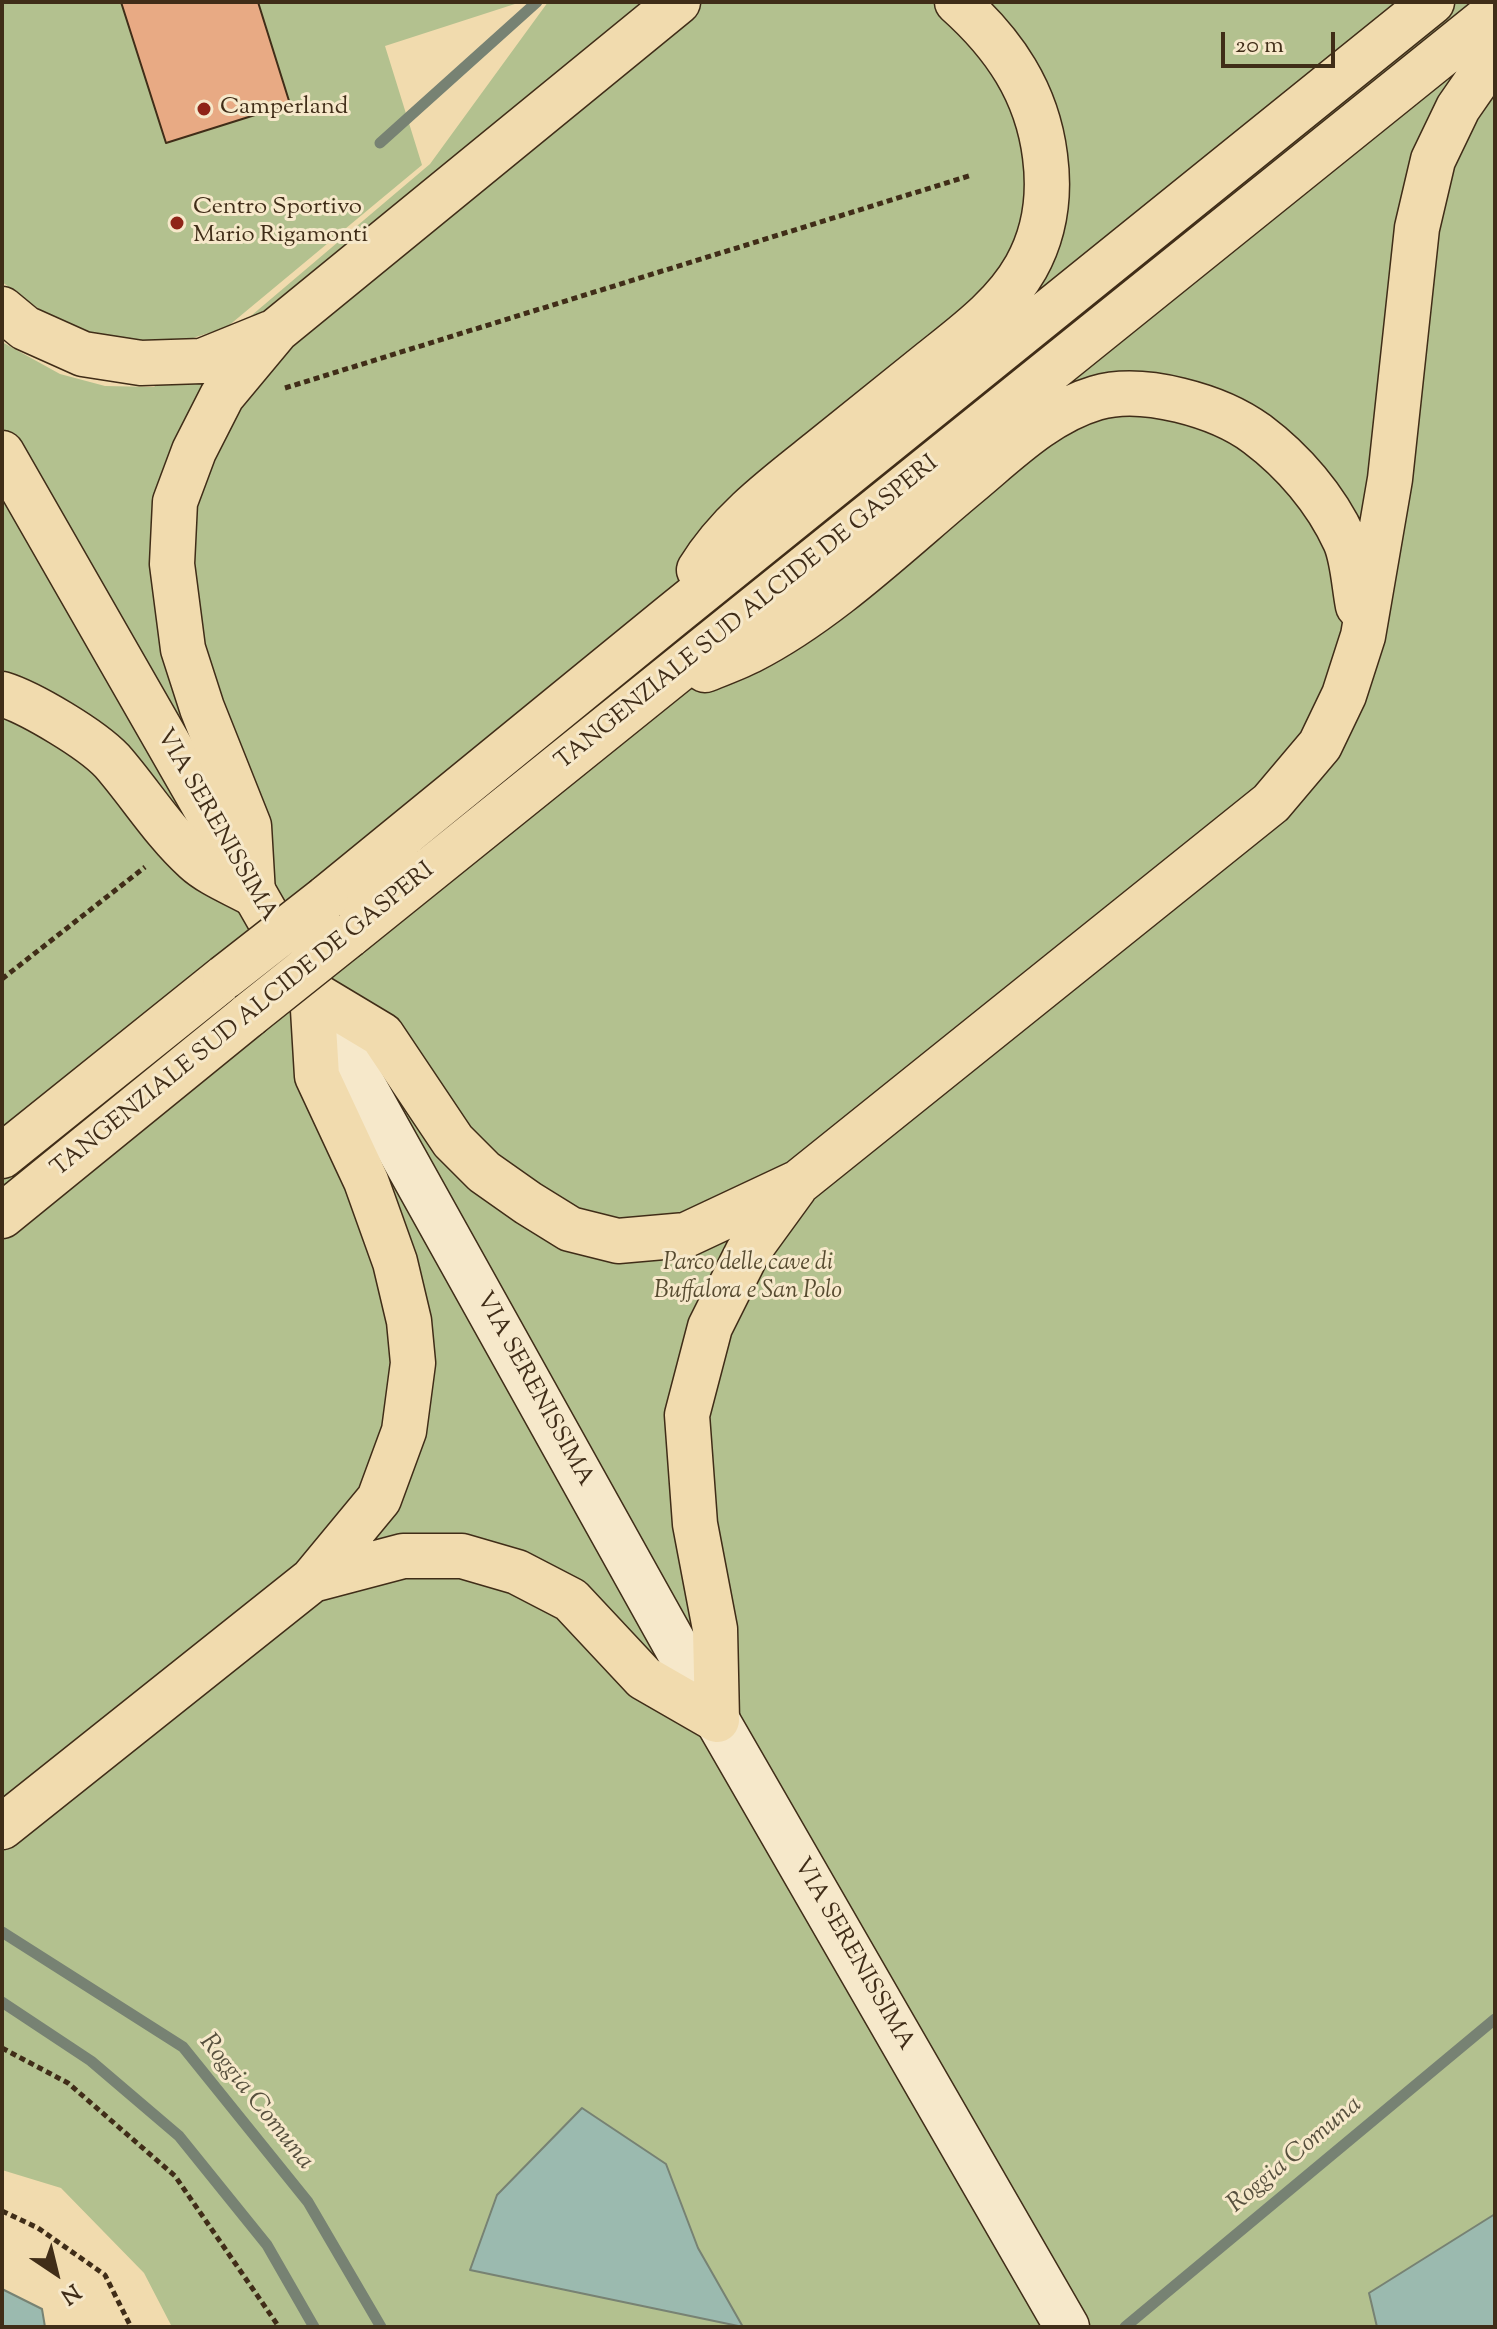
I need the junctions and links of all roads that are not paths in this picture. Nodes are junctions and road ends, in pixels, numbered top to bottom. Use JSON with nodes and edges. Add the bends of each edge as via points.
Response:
{"nodes":[{"id":1,"x":678,"y":2,"type":"edge"},
{"id":2,"x":957,"y":2,"type":"edge"},
{"id":3,"x":1432,"y":2,"type":"edge"},
{"id":4,"x":1495,"y":12,"type":"edge"},
{"id":5,"x":1495,"y":59,"type":"edge"},
{"id":6,"x":2,"y":309,"type":"edge"},
{"id":7,"x":277,"y":330,"type":"junction"},
{"id":8,"x":2,"y":453,"type":"edge"},
{"id":9,"x":670,"y":617,"type":"junction"},
{"id":10,"x":1363,"y":636,"type":"junction"},
{"id":11,"x":654,"y":690,"type":"junction"},
{"id":12,"x":2,"y":694,"type":"edge"},
{"id":13,"x":253,"y":894,"type":"junction"},
{"id":14,"x":312,"y":993,"type":"junction"},
{"id":15,"x":102,"y":1073,"type":"junction"},
{"id":16,"x":2,"y":1126,"type":"edge"},
{"id":17,"x":2,"y":1156,"type":"edge"},
{"id":18,"x":799,"y":1182,"type":"junction"},
{"id":19,"x":2,"y":1216,"type":"edge"},
{"id":20,"x":312,"y":1580,"type":"junction"},
{"id":21,"x":717,"y":1720,"type":"junction"},
{"id":22,"x":2,"y":1827,"type":"edge"},
{"id":23,"x":1067,"y":2327,"type":"edge"}],
"edges":[{"from":1,"to":7,"type":"main road"},
{"from":2,"to":9,"type":"main road","via":[[1004,50],[1042,130],[1047,171],[1044,223],[1027,266],[972,329],[770,491],[714,546]]},
{"from":3,"to":9,"type":"main road","name":"TANGENZIALE SUD ALCIDE DE GASPERI"},
{"from":4,"to":11,"type":"main road","name":"TANGENZIALE SUD ALCIDE DE GASPERI"},
{"from":5,"to":10,"type":"main road","via":[[1458,108],[1433,160],[1417,228],[1390,479]]},
{"from":6,"to":7,"type":"main road","via":[[25,328],[83,354],[141,363],[202,361]]},
{"from":7,"to":13,"type":"main road","via":[[222,396],[194,451],[175,502],[172,564],[183,649],[249,826]]},
{"from":8,"to":13,"type":"main road","name":"VIA SERENISSIMA"},
{"from":9,"to":15,"type":"main road","name":"TANGENZIALE SUD ALCIDE DE GASPERI","bridge":true},
{"from":10,"to":11,"type":"main road","via":[[1346,542],[1319,496],[1281,452],[1245,425],[1205,406],[1169,397],[1097,397],[1044,422],[819,607],[750,651]]},
{"from":10,"to":18,"type":"main road","via":[[1320,745],[1271,803]]},
{"from":11,"to":19,"type":"main road","name":"TANGENZIALE SUD ALCIDE DE GASPERI","bridge":true},
{"from":12,"to":13,"type":"main road","via":[[34,707],[109,758],[197,862]]},
{"from":13,"to":14,"type":"main road","name":"VIA SERENISSIMA"},
{"from":14,"to":18,"type":"main road","via":[[382,1035],[453,1141],[484,1172],[570,1229],[618,1241],[686,1235]]},
{"from":14,"to":20,"type":"main road","via":[[317,1076],[366,1181],[395,1262],[413,1363],[404,1431],[379,1499]]},
{"from":14,"to":21,"type":"main road","name":"VIA SERENISSIMA"},
{"from":15,"to":16,"type":"main road"},
{"from":15,"to":17,"type":"main road","name":"TANGENZIALE SUD ALCIDE DE GASPERI"},
{"from":18,"to":21,"type":"main road","via":[[747,1253],[710,1327],[687,1415],[695,1524],[715,1629]]},
{"from":20,"to":21,"type":"main road","via":[[403,1556],[462,1556],[517,1572],[571,1600],[644,1678]]},
{"from":20,"to":22,"type":"main road"},
{"from":21,"to":23,"type":"main road","name":"VIA SERENISSIMA"}]}
